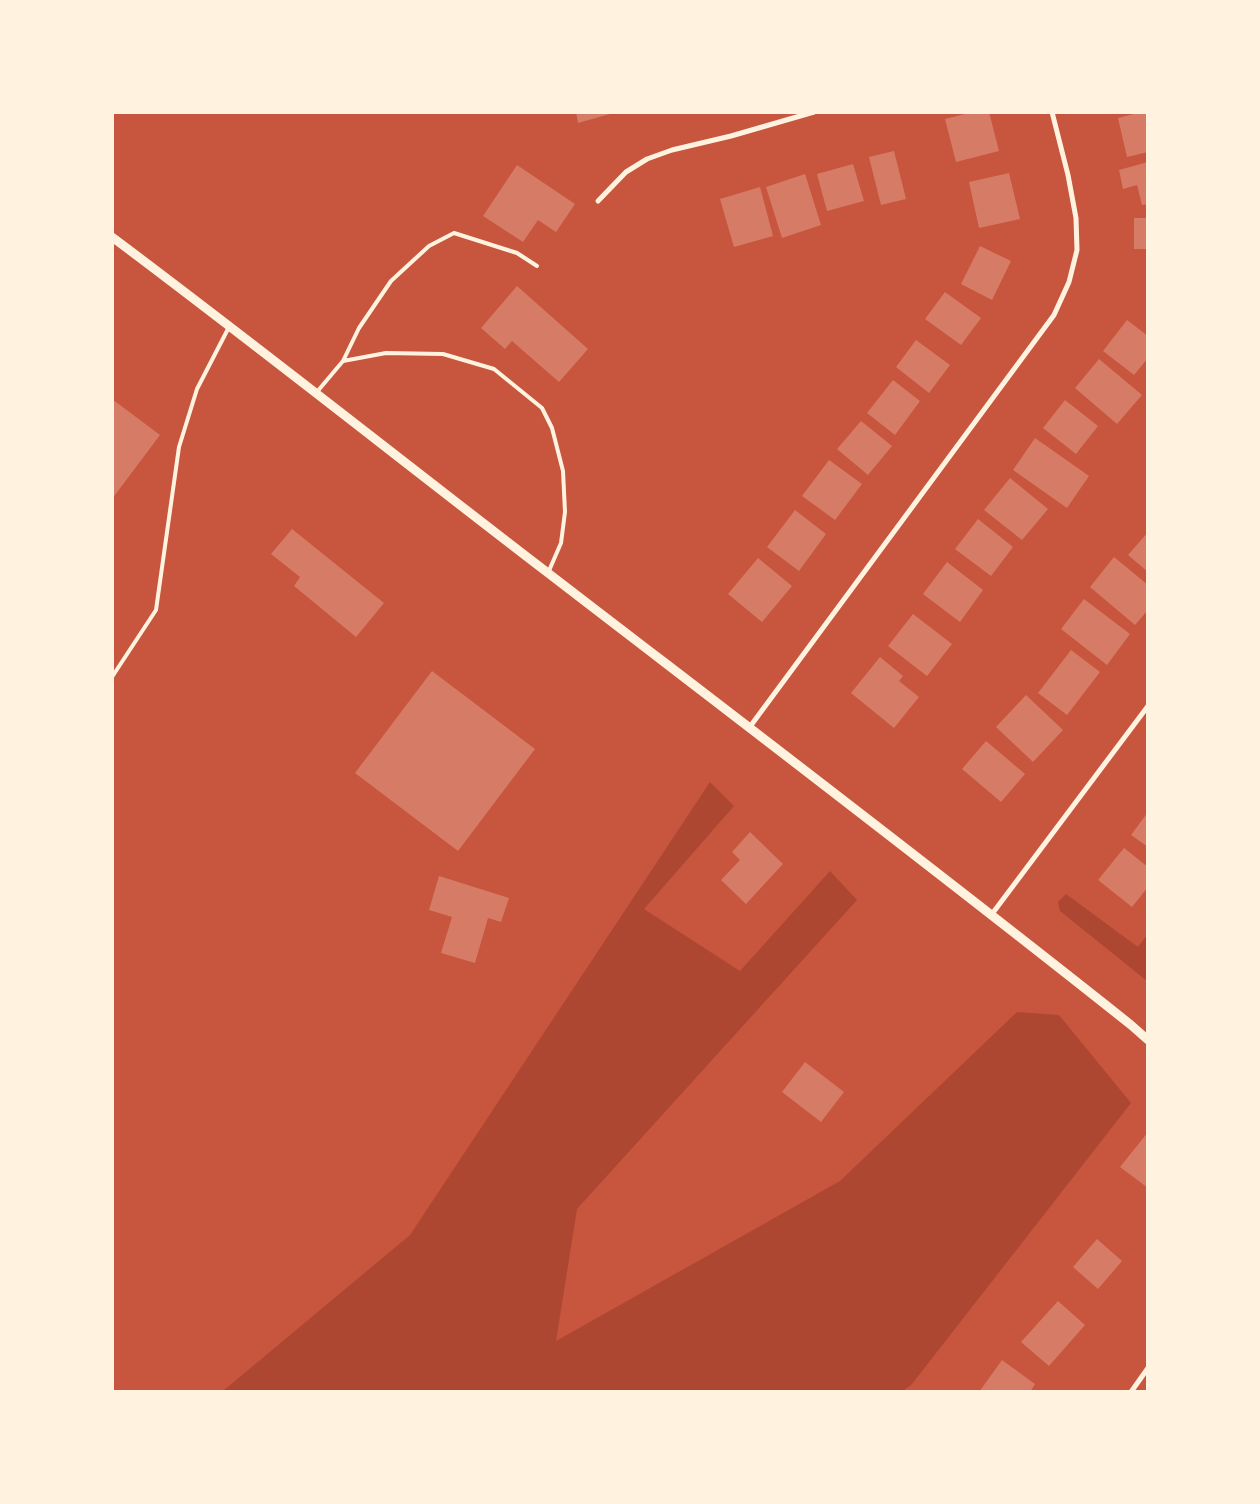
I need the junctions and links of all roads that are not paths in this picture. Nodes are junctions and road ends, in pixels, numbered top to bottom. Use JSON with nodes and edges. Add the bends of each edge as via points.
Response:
{"nodes":[{"id":1,"x":814,"y":112,"type":"edge"},
{"id":2,"x":1052,"y":112,"type":"edge"},
{"id":3,"x":598,"y":201,"type":"dead end"},
{"id":4,"x":112,"y":237,"type":"edge"},
{"id":5,"x":537,"y":266,"type":"dead end"},
{"id":6,"x":230,"y":325,"type":"junction"},
{"id":7,"x":343,"y":361,"type":"junction"},
{"id":8,"x":316,"y":393,"type":"junction"},
{"id":9,"x":548,"y":573,"type":"junction"},
{"id":10,"x":112,"y":677,"type":"edge"},
{"id":11,"x":1148,"y":706,"type":"edge"},
{"id":12,"x":749,"y":728,"type":"junction"},
{"id":13,"x":992,"y":914,"type":"junction"},
{"id":14,"x":1148,"y":1040,"type":"edge"},
{"id":15,"x":1148,"y":1368,"type":"edge"},
{"id":16,"x":1131,"y":1392,"type":"edge"}],
"edges":[{"from":1,"to":3,"type":"street","via":[[647,159],[626,172]]},
{"from":2,"to":12,"type":"street","via":[[1076,218],[1077,250],[1069,282],[1054,315]]},
{"from":4,"to":6,"type":"street"},
{"from":5,"to":7,"type":"lane","via":[[517,253],[454,233],[429,246],[391,282],[359,328]]},
{"from":6,"to":8,"type":"street"},
{"from":6,"to":10,"type":"lane","via":[[197,389],[179,448],[156,610]]},
{"from":7,"to":8,"type":"lane"},
{"from":7,"to":9,"type":"lane","via":[[386,353],[443,354],[494,369],[542,408],[552,428],[563,471],[565,512],[561,543]]},
{"from":8,"to":9,"type":"street"},
{"from":9,"to":12,"type":"street"},
{"from":11,"to":13,"type":"street"},
{"from":12,"to":13,"type":"street"},
{"from":13,"to":14,"type":"street"},
{"from":15,"to":16,"type":"street"}]}
